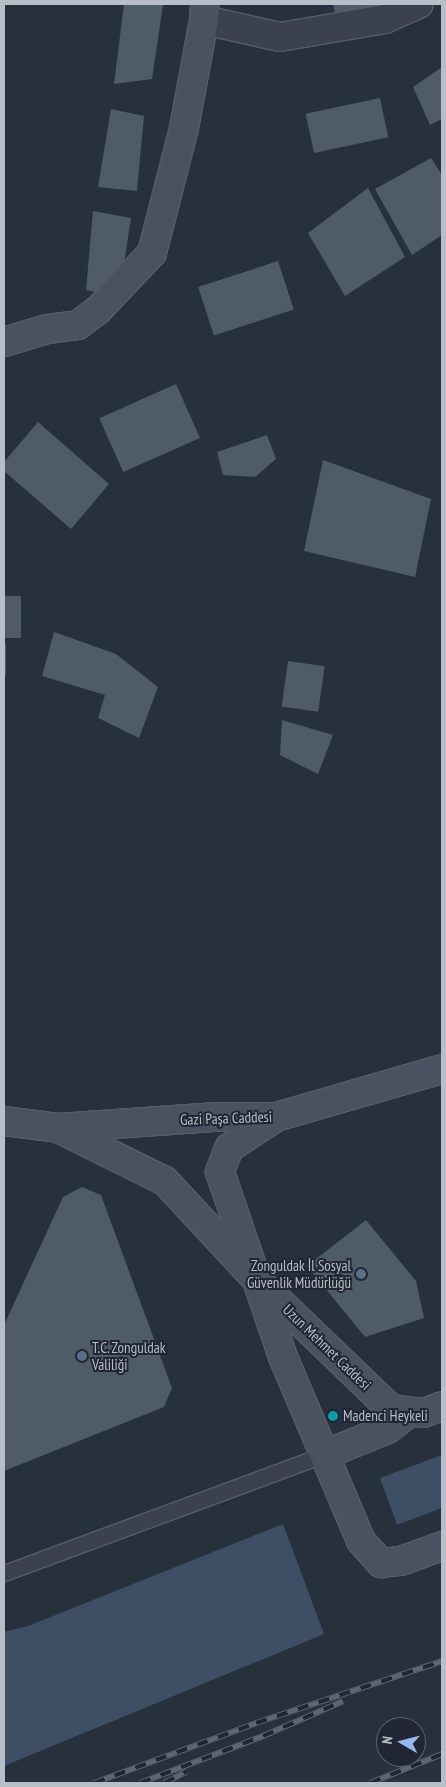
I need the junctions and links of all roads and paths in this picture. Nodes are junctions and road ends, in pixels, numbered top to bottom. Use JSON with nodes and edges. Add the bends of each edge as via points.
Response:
{"nodes":[{"id":1,"x":419,"y":4,"type":"edge"},
{"id":2,"x":204,"y":12,"type":"edge"},
{"id":3,"x":4,"y":342,"type":"edge"},
{"id":4,"x":442,"y":1069,"type":"edge"},
{"id":5,"x":276,"y":1116,"type":"junction"},
{"id":6,"x":4,"y":1121,"type":"edge"},
{"id":7,"x":58,"y":1128,"type":"junction"},
{"id":8,"x":258,"y":1282,"type":"junction"},
{"id":9,"x":442,"y":1406,"type":"edge"},
{"id":10,"x":410,"y":1412,"type":"junction"},
{"id":11,"x":326,"y":1454,"type":"junction"},
{"id":12,"x":442,"y":1546,"type":"edge"},
{"id":13,"x":4,"y":1573,"type":"edge"}],
"edges":[{"from":1,"to":2,"type":"street","via":[[385,19],[280,37]]},
{"from":2,"to":3,"type":"street","via":[[184,128],[152,253],[99,310],[78,325],[47,329]]},
{"from":4,"to":5,"type":"street","name":"Gazi Paşa Caddesi"},
{"from":5,"to":7,"type":"street","name":"Gazi Paşa Caddesi"},
{"from":5,"to":8,"type":"street","via":[[229,1148],[220,1172]]},
{"from":6,"to":7,"type":"street","name":"Gazi Paşa Caddesi"},
{"from":7,"to":8,"type":"street","name":"Uzun Mehmet Caddesi","via":[[165,1181]]},
{"from":8,"to":10,"type":"street","name":"Uzun Mehmet Caddesi","via":[[391,1409]]},
{"from":8,"to":11,"type":"street","via":[[284,1357]]},
{"from":9,"to":10,"type":"street","name":"Uzun Mehmet Caddesi","via":[[424,1414]]},
{"from":10,"to":11,"type":"street","via":[[388,1429]]},
{"from":11,"to":12,"type":"street","via":[[361,1541],[381,1563],[401,1562]]},
{"from":11,"to":13,"type":"lane"}]}
